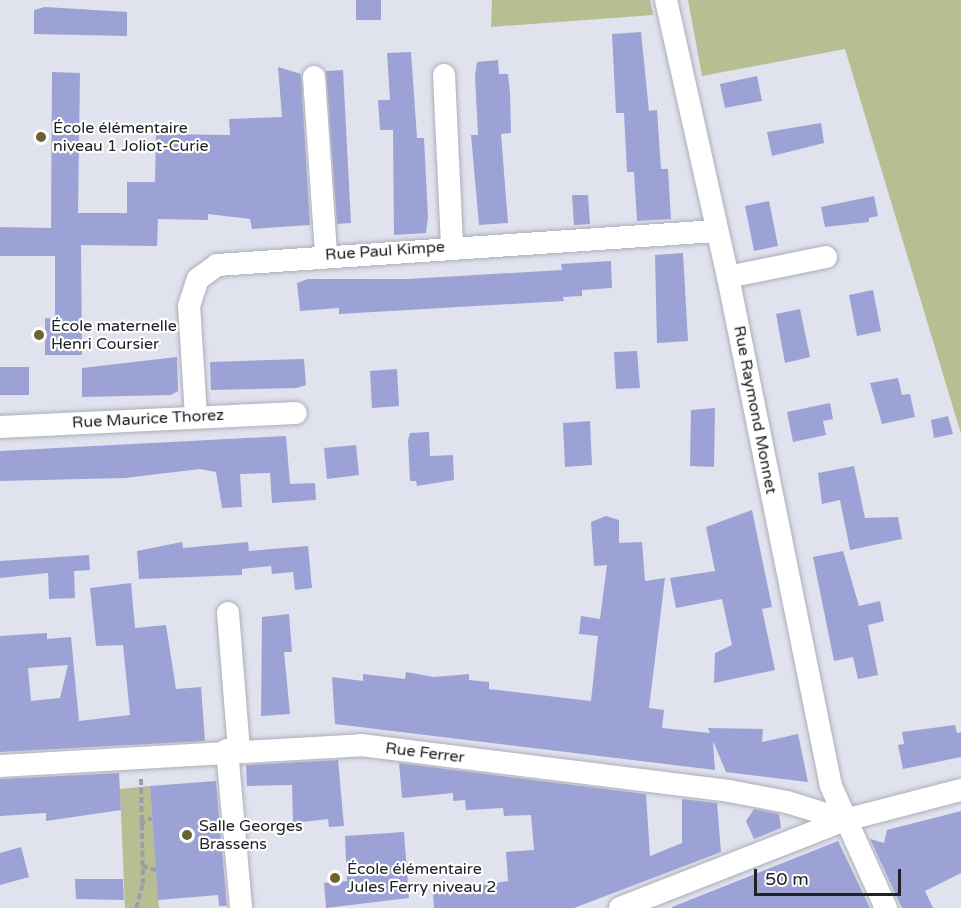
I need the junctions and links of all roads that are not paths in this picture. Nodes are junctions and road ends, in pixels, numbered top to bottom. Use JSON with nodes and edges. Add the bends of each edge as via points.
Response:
{"nodes":[{"id":1,"x":666,"y":0,"type":"edge"},
{"id":2,"x":444,"y":75,"type":"dead end"},
{"id":3,"x":314,"y":77,"type":"dead end"},
{"id":4,"x":716,"y":231,"type":"junction"},
{"id":5,"x":452,"y":247,"type":"junction"},
{"id":6,"x":326,"y":255,"type":"junction"},
{"id":7,"x":826,"y":257,"type":"dead end"},
{"id":8,"x":728,"y":277,"type":"junction"},
{"id":9,"x":296,"y":413,"type":"dead end"},
{"id":10,"x":196,"y":416,"type":"junction"},
{"id":11,"x":0,"y":427,"type":"edge"},
{"id":12,"x":228,"y":613,"type":"dead end"},
{"id":13,"x":233,"y":750,"type":"junction"},
{"id":14,"x":0,"y":766,"type":"edge"},
{"id":15,"x":961,"y":790,"type":"edge"},
{"id":16,"x":844,"y":820,"type":"junction"},
{"id":17,"x":241,"y":908,"type":"edge"},
{"id":18,"x":620,"y":908,"type":"edge"},
{"id":19,"x":886,"y":908,"type":"edge"}],
"edges":[{"from":1,"to":4,"type":"street","name":"Rue Raymond Monnet"},
{"from":2,"to":5,"type":"street"},
{"from":3,"to":6,"type":"street"},
{"from":4,"to":5,"type":"street","name":"Rue Paul Kimpe"},
{"from":4,"to":8,"type":"street","name":"Rue Raymond Monnet"},
{"from":5,"to":6,"type":"street","name":"Rue Paul Kimpe"},
{"from":6,"to":10,"type":"street","name":"Rue Paul Kimpe","via":[[231,261],[207,270],[198,279],[189,306]]},
{"from":7,"to":8,"type":"street"},
{"from":8,"to":16,"type":"street","name":"Rue Raymond Monnet","via":[[831,786]]},
{"from":9,"to":10,"type":"street","name":"Rue Maurice Thorez"},
{"from":10,"to":11,"type":"street","name":"Rue Maurice Thorez"},
{"from":12,"to":13,"type":"street"},
{"from":13,"to":14,"type":"street","name":"Rue Ferrer"},
{"from":13,"to":16,"type":"street","name":"Rue Ferrer","via":[[361,745],[729,791],[787,802]]},
{"from":13,"to":17,"type":"street"},
{"from":15,"to":16,"type":"street"},
{"from":16,"to":18,"type":"street"},
{"from":16,"to":19,"type":"street","name":"Rue Raymond Monnet"}]}
